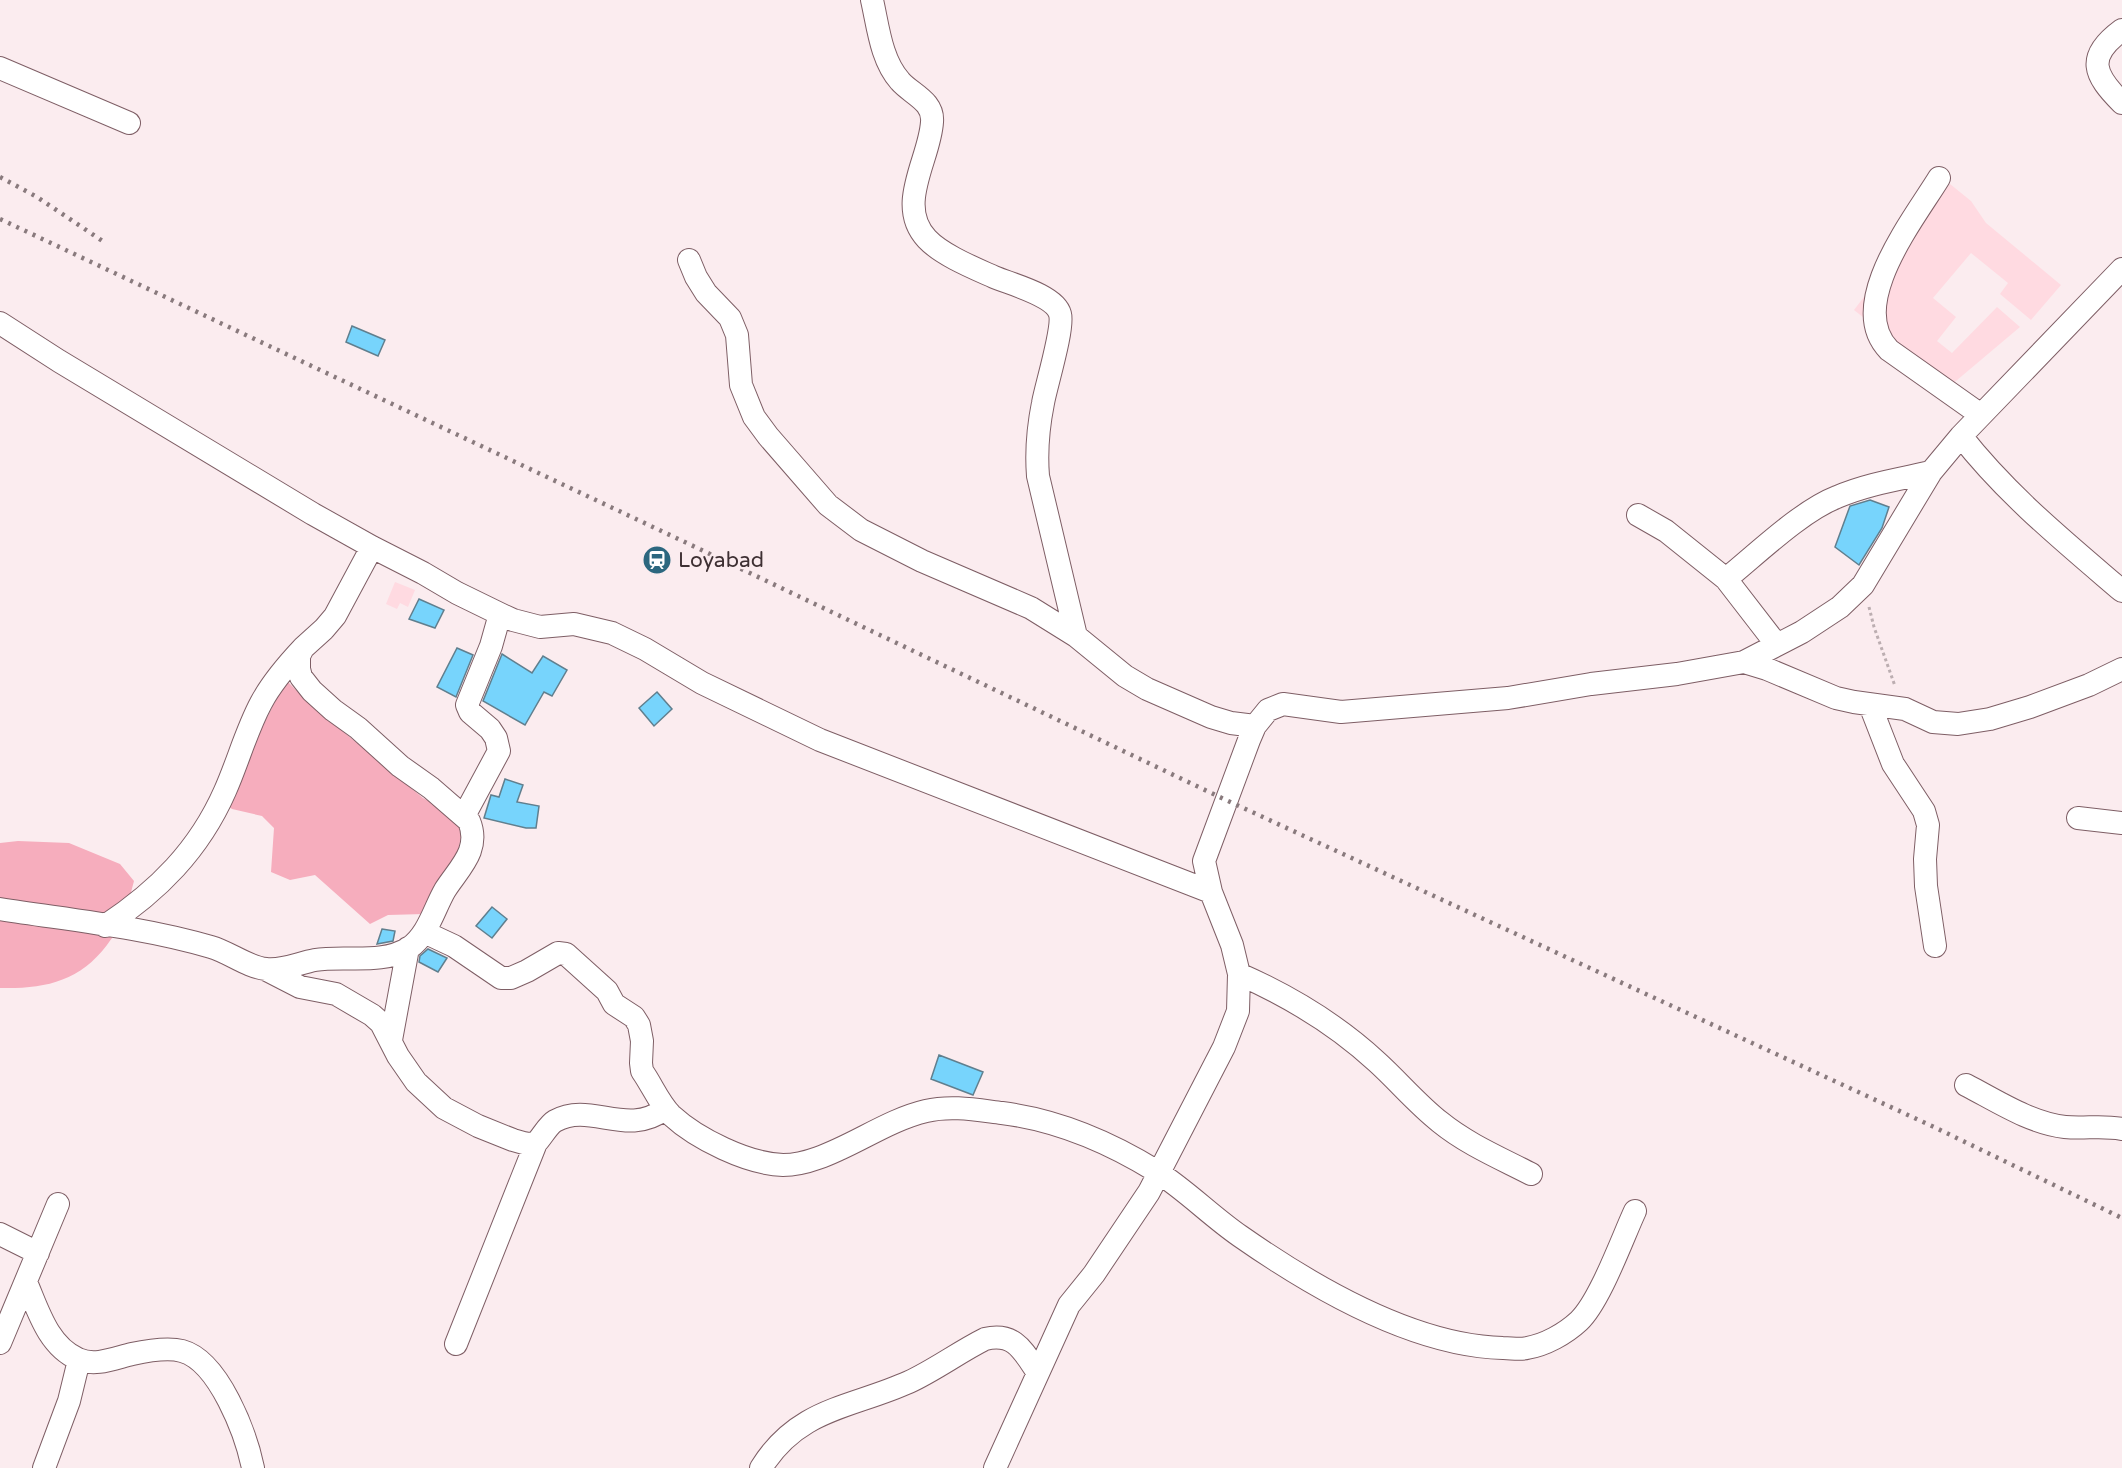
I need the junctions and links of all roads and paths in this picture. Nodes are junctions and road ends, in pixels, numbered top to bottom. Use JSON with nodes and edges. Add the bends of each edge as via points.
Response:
{"nodes":[{"id":1,"x":872,"y":0,"type":"edge"},
{"id":2,"x":2122,"y":30,"type":"edge"},
{"id":3,"x":0,"y":68,"type":"edge"},
{"id":4,"x":2122,"y":103,"type":"edge"},
{"id":5,"x":129,"y":123,"type":"dead end"},
{"id":6,"x":1939,"y":178,"type":"dead end"},
{"id":7,"x":689,"y":260,"type":"dead end"},
{"id":8,"x":2122,"y":269,"type":"edge"},
{"id":9,"x":0,"y":323,"type":"edge"},
{"id":10,"x":1981,"y":415,"type":"junction"},
{"id":11,"x":1961,"y":436,"type":"junction"},
{"id":12,"x":1931,"y":472,"type":"junction"},
{"id":13,"x":1638,"y":515,"type":"dead end"},
{"id":14,"x":372,"y":547,"type":"junction"},
{"id":15,"x":1726,"y":579,"type":"junction"},
{"id":16,"x":1863,"y":585,"type":"junction"},
{"id":17,"x":2122,"y":591,"type":"edge"},
{"id":18,"x":500,"y":614,"type":"junction"},
{"id":19,"x":1076,"y":636,"type":"junction"},
{"id":20,"x":1777,"y":645,"type":"junction"},
{"id":21,"x":303,"y":648,"type":"junction"},
{"id":22,"x":1744,"y":662,"type":"junction"},
{"id":23,"x":2122,"y":669,"type":"edge"},
{"id":24,"x":1870,"y":705,"type":"junction"},
{"id":25,"x":1905,"y":709,"type":"junction"},
{"id":26,"x":1255,"y":726,"type":"junction"},
{"id":27,"x":464,"y":816,"type":"junction"},
{"id":28,"x":2078,"y":818,"type":"dead end"},
{"id":29,"x":2122,"y":823,"type":"edge"},
{"id":30,"x":1211,"y":892,"type":"junction"},
{"id":31,"x":0,"y":909,"type":"edge"},
{"id":32,"x":105,"y":926,"type":"junction"},
{"id":33,"x":416,"y":940,"type":"junction"},
{"id":34,"x":1935,"y":946,"type":"dead end"},
{"id":35,"x":265,"y":969,"type":"junction"},
{"id":36,"x":1239,"y":974,"type":"junction"},
{"id":37,"x":391,"y":1040,"type":"junction"},
{"id":38,"x":1966,"y":1085,"type":"dead end"},
{"id":39,"x":665,"y":1109,"type":"junction"},
{"id":40,"x":2122,"y":1129,"type":"edge"},
{"id":41,"x":536,"y":1143,"type":"junction"},
{"id":42,"x":1531,"y":1174,"type":"dead end"},
{"id":43,"x":1153,"y":1182,"type":"junction"},
{"id":44,"x":58,"y":1204,"type":"dead end"},
{"id":45,"x":1635,"y":1211,"type":"dead end"},
{"id":46,"x":0,"y":1234,"type":"edge"},
{"id":47,"x":38,"y":1252,"type":"junction"},
{"id":48,"x":26,"y":1282,"type":"junction"},
{"id":49,"x":0,"y":1343,"type":"edge"},
{"id":50,"x":456,"y":1344,"type":"dead end"},
{"id":51,"x":79,"y":1360,"type":"junction"},
{"id":52,"x":1038,"y":1373,"type":"junction"},
{"id":53,"x":44,"y":1468,"type":"edge"},
{"id":54,"x":253,"y":1468,"type":"edge"},
{"id":55,"x":761,"y":1468,"type":"edge"},
{"id":56,"x":995,"y":1468,"type":"edge"}],
"edges":[{"from":1,"to":19,"type":"street","via":[[886,58],[899,81],[927,104],[933,120],[913,204],[916,222],[939,250],[1039,295],[1060,314],[1036,453]]},
{"from":2,"to":4,"type":"street","via":[[2112,37],[2097,63],[2098,75],[2106,88]]},
{"from":3,"to":5,"type":"street"},
{"from":6,"to":10,"type":"street","via":[[1892,254],[1877,293],[1875,328],[1890,350]]},
{"from":7,"to":19,"type":"street","via":[[705,293],[730,318],[737,335],[741,385],[754,417],[828,505],[861,530],[1031,608]]},
{"from":8,"to":10,"type":"street"},
{"from":9,"to":14,"type":"street"},
{"from":10,"to":11,"type":"street"},
{"from":11,"to":12,"type":"street"},
{"from":11,"to":17,"type":"street","via":[[2036,516]]},
{"from":12,"to":15,"type":"street","via":[[1836,497],[1810,511]]},
{"from":12,"to":16,"type":"street"},
{"from":13,"to":15,"type":"street","via":[[1666,531]]},
{"from":14,"to":18,"type":"street"},
{"from":14,"to":21,"type":"street","via":[[335,616]]},
{"from":15,"to":20,"type":"street"},
{"from":16,"to":20,"type":"street","via":[[1840,608]]},
{"from":16,"to":25,"type":"path","via":[[1874,627]]},
{"from":18,"to":27,"type":"street","via":[[467,705],[490,729],[499,751]]},
{"from":18,"to":30,"type":"street","via":[[540,627],[574,624],[612,633],[702,683],[820,740]]},
{"from":19,"to":26,"type":"street","via":[[1147,689],[1211,717]]},
{"from":20,"to":22,"type":"street"},
{"from":21,"to":27,"type":"street","via":[[299,669],[312,691]]},
{"from":21,"to":32,"type":"street","via":[[261,703],[224,793],[197,841],[167,878]]},
{"from":22,"to":24,"type":"street","via":[[1836,698]]},
{"from":22,"to":26,"type":"street","via":[[1508,698],[1341,712],[1283,704],[1268,710]]},
{"from":23,"to":25,"type":"street","via":[[2051,700],[1990,719],[1958,724],[1933,722]]},
{"from":24,"to":25,"type":"street"},
{"from":24,"to":34,"type":"street","via":[[1893,764],[1924,811],[1928,825],[1926,886]]},
{"from":26,"to":30,"type":"street","via":[[1204,861]]},
{"from":27,"to":33,"type":"street","via":[[472,828],[471,852]]},
{"from":28,"to":29,"type":"street"},
{"from":30,"to":36,"type":"street"},
{"from":31,"to":32,"type":"street"},
{"from":32,"to":35,"type":"street","via":[[211,947]]},
{"from":33,"to":35,"type":"street","via":[[387,956],[329,958]]},
{"from":33,"to":37,"type":"street"},
{"from":33,"to":39,"type":"street","via":[[454,946],[501,978],[526,972],[558,953],[566,954],[607,991],[614,1004],[634,1017],[642,1041],[642,1071]]},
{"from":35,"to":37,"type":"street","via":[[300,987],[350,1000],[381,1023]]},
{"from":36,"to":42,"type":"street","via":[[1301,1005],[1343,1034],[1461,1138]]},
{"from":36,"to":43,"type":"street","via":[[1238,1011],[1224,1047]]},
{"from":37,"to":41,"type":"street","via":[[416,1082],[444,1108],[513,1140]]},
{"from":38,"to":40,"type":"street","via":[[2049,1124]]},
{"from":39,"to":41,"type":"street","via":[[636,1122],[575,1115],[553,1121]]},
{"from":39,"to":43,"type":"street","via":[[702,1137],[750,1159],[785,1165],[818,1158],[941,1108],[1016,1115],[1073,1129],[1100,1141]]},
{"from":41,"to":50,"type":"street"},
{"from":43,"to":45,"type":"street","via":[[1340,1297],[1413,1331],[1478,1348],[1526,1348],[1557,1337],[1579,1321],[1593,1302]]},
{"from":43,"to":52,"type":"street","via":[[1094,1274],[1069,1305]]},
{"from":44,"to":47,"type":"street"},
{"from":46,"to":47,"type":"street"},
{"from":47,"to":48,"type":"street"},
{"from":48,"to":49,"type":"street"},
{"from":48,"to":51,"type":"street","via":[[48,1332],[61,1348]]},
{"from":51,"to":53,"type":"street","via":[[69,1401]]},
{"from":51,"to":54,"type":"street","via":[[110,1360],[158,1350],[182,1351],[200,1360],[233,1409]]},
{"from":52,"to":55,"type":"street","via":[[1023,1350],[1010,1340],[998,1336],[985,1338],[909,1382],[847,1403],[802,1425],[787,1435]]},
{"from":52,"to":56,"type":"street"}]}
